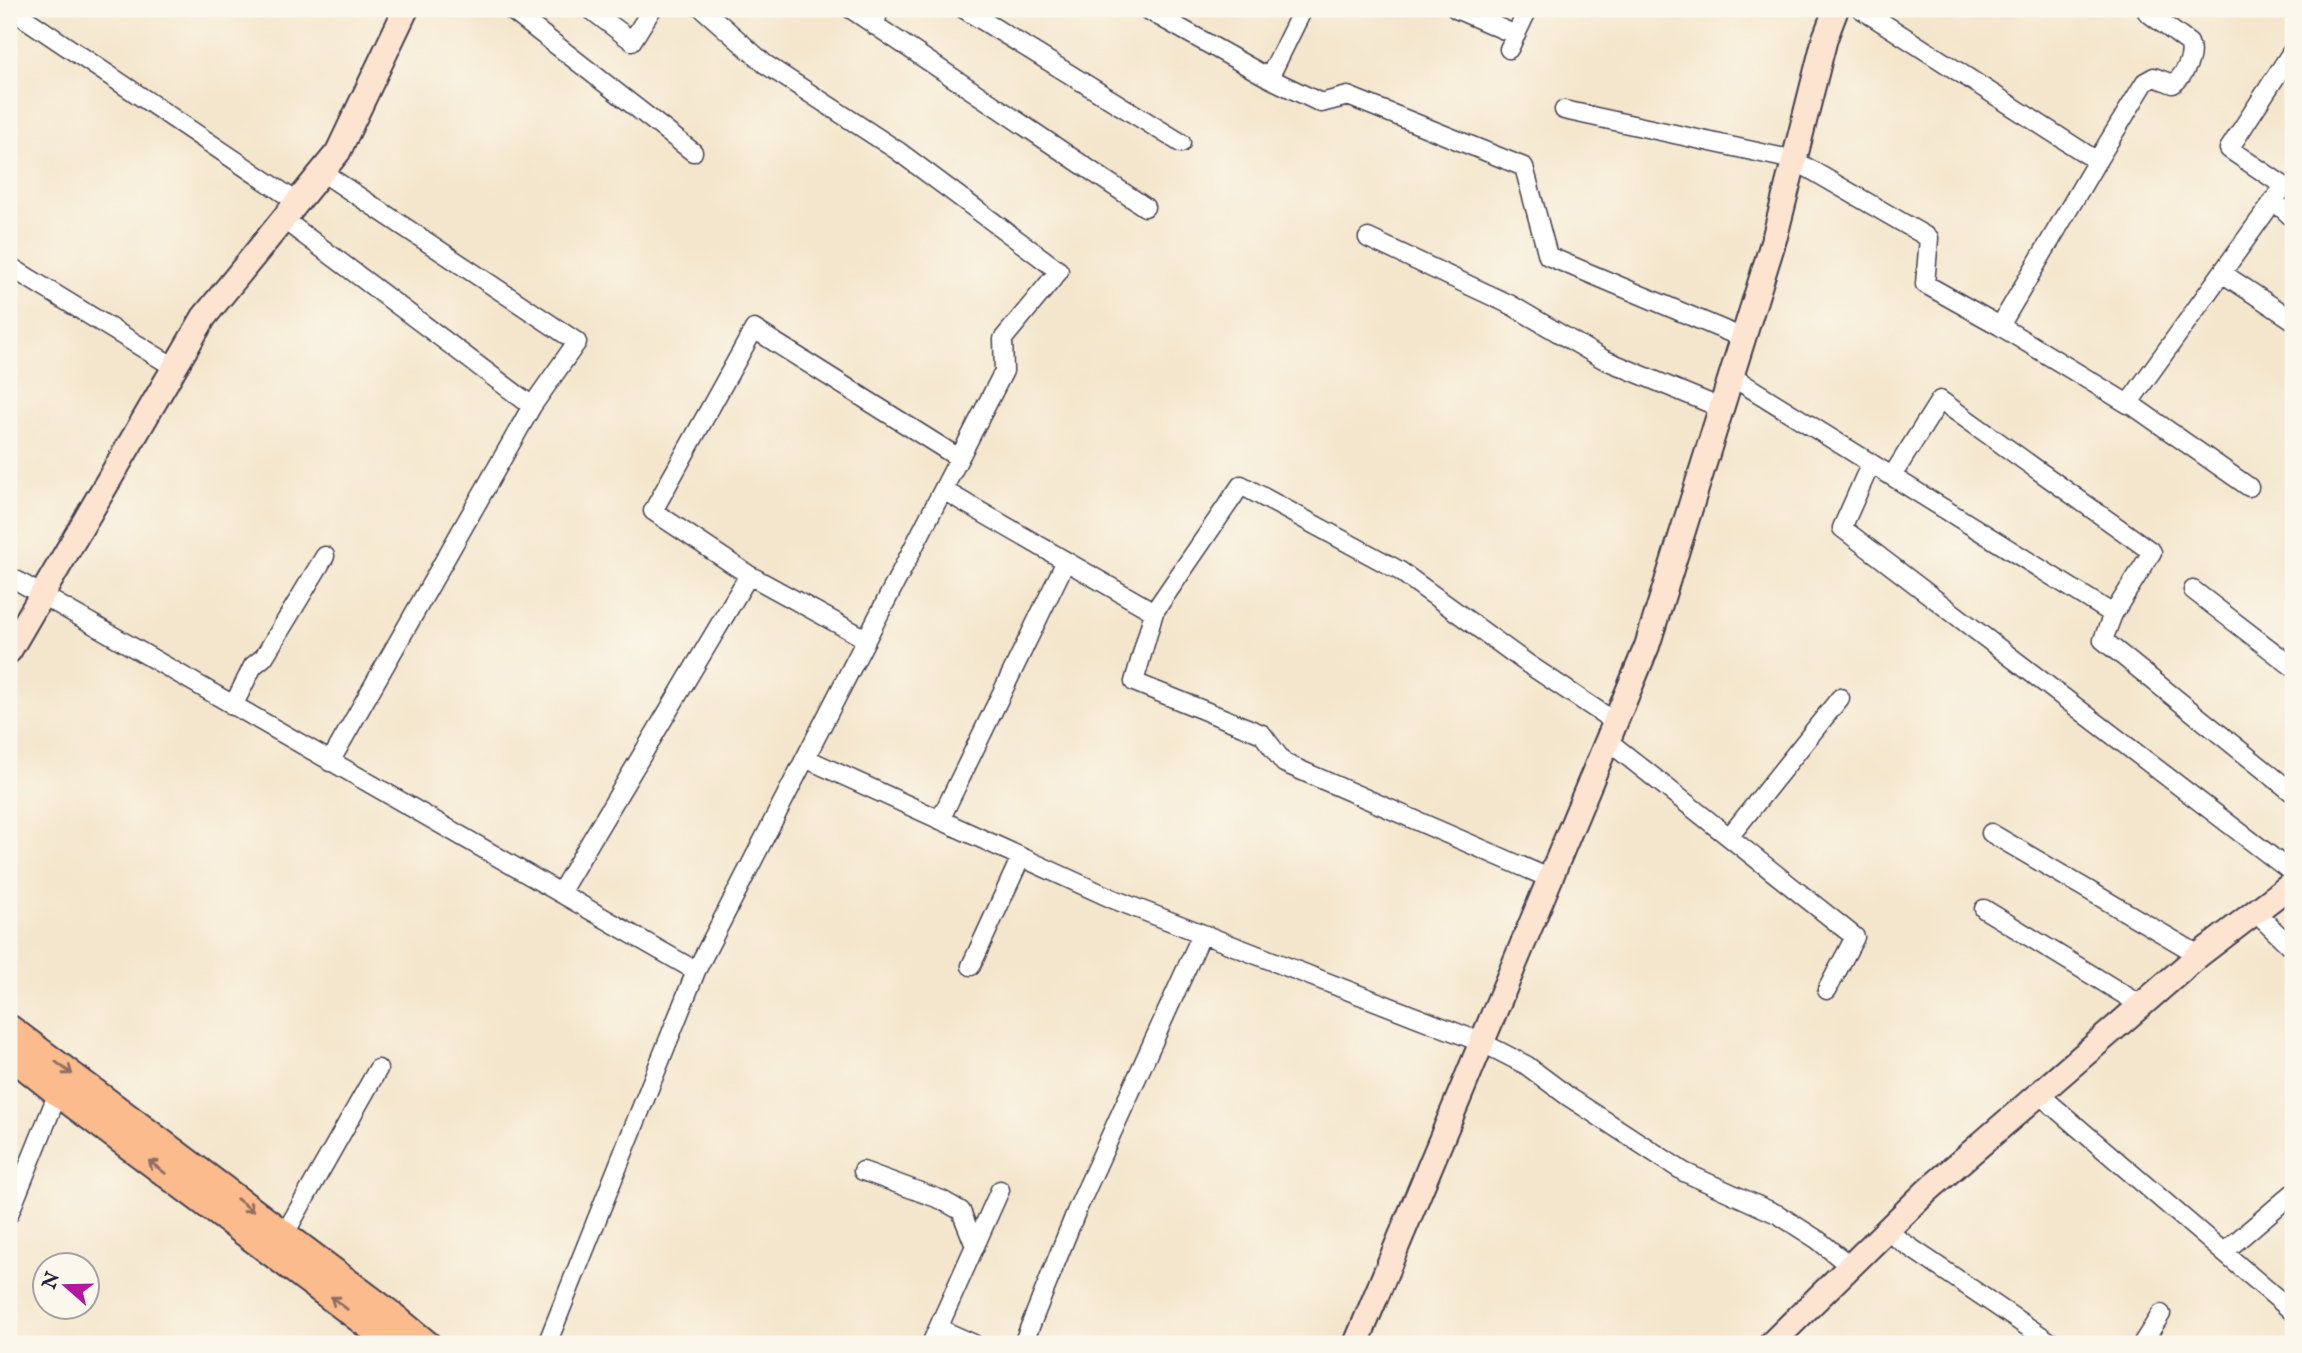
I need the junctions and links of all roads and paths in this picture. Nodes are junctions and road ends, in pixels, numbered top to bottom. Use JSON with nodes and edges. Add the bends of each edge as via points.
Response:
{"nodes":[{"id":1,"x":11,"y":9,"type":"edge"},
{"id":2,"x":407,"y":9,"type":"edge"},
{"id":3,"x":510,"y":9,"type":"edge"},
{"id":4,"x":590,"y":9,"type":"edge"},
{"id":5,"x":652,"y":9,"type":"edge"},
{"id":6,"x":851,"y":9,"type":"edge"},
{"id":7,"x":964,"y":9,"type":"edge"},
{"id":8,"x":1146,"y":9,"type":"edge"},
{"id":9,"x":1303,"y":9,"type":"edge"},
{"id":10,"x":1456,"y":9,"type":"edge"},
{"id":11,"x":1528,"y":9,"type":"edge"},
{"id":12,"x":1836,"y":9,"type":"edge"},
{"id":13,"x":1861,"y":9,"type":"edge"},
{"id":14,"x":707,"y":10,"type":"edge"},
{"id":15,"x":2147,"y":10,"type":"edge"},
{"id":16,"x":1176,"y":16,"type":"edge"},
{"id":17,"x":877,"y":17,"type":"edge"},
{"id":18,"x":2293,"y":50,"type":"edge"},
{"id":19,"x":1269,"y":78,"type":"junction"},
{"id":20,"x":1564,"y":110,"type":"dead end"},
{"id":21,"x":1181,"y":143,"type":"dead end"},
{"id":22,"x":693,"y":152,"type":"dead end"},
{"id":23,"x":1794,"y":160,"type":"junction"},
{"id":24,"x":2097,"y":161,"type":"junction"},
{"id":25,"x":322,"y":172,"type":"junction"},
{"id":26,"x":2273,"y":200,"type":"junction"},
{"id":27,"x":1145,"y":207,"type":"dead end"},
{"id":28,"x":290,"y":210,"type":"junction"},
{"id":29,"x":2293,"y":218,"type":"edge"},
{"id":30,"x":1368,"y":238,"type":"dead end"},
{"id":31,"x":9,"y":266,"type":"edge"},
{"id":32,"x":2222,"y":272,"type":"junction"},
{"id":33,"x":2293,"y":320,"type":"edge"},
{"id":34,"x":2000,"y":326,"type":"junction"},
{"id":35,"x":1743,"y":338,"type":"junction"},
{"id":36,"x":174,"y":367,"type":"junction"},
{"id":37,"x":1731,"y":376,"type":"junction"},
{"id":38,"x":2129,"y":403,"type":"junction"},
{"id":39,"x":532,"y":406,"type":"junction"},
{"id":40,"x":1721,"y":408,"type":"junction"},
{"id":41,"x":959,"y":458,"type":"junction"},
{"id":42,"x":1871,"y":463,"type":"junction"},
{"id":43,"x":1892,"y":476,"type":"junction"},
{"id":44,"x":2249,"y":487,"type":"dead end"},
{"id":45,"x":943,"y":490,"type":"junction"},
{"id":46,"x":325,"y":556,"type":"dead end"},
{"id":47,"x":1066,"y":561,"type":"junction"},
{"id":48,"x":750,"y":575,"type":"junction"},
{"id":49,"x":9,"y":576,"type":"edge"},
{"id":50,"x":2193,"y":590,"type":"dead end"},
{"id":51,"x":40,"y":595,"type":"junction"},
{"id":52,"x":1154,"y":612,"type":"junction"},
{"id":53,"x":2113,"y":614,"type":"junction"},
{"id":54,"x":866,"y":639,"type":"junction"},
{"id":55,"x":9,"y":651,"type":"edge"},
{"id":56,"x":2293,"y":667,"type":"edge"},
{"id":57,"x":1840,"y":698,"type":"dead end"},
{"id":58,"x":233,"y":706,"type":"junction"},
{"id":59,"x":1612,"y":732,"type":"junction"},
{"id":60,"x":805,"y":758,"type":"junction"},
{"id":61,"x":330,"y":762,"type":"junction"},
{"id":62,"x":2293,"y":793,"type":"edge"},
{"id":63,"x":940,"y":820,"type":"junction"},
{"id":64,"x":1991,"y":833,"type":"dead end"},
{"id":65,"x":1729,"y":837,"type":"junction"},
{"id":66,"x":1021,"y":857,"type":"junction"},
{"id":67,"x":2293,"y":873,"type":"edge"},
{"id":68,"x":1551,"y":879,"type":"junction"},
{"id":69,"x":2293,"y":883,"type":"edge"},
{"id":70,"x":560,"y":893,"type":"junction"},
{"id":71,"x":1983,"y":909,"type":"dead end"},
{"id":72,"x":2255,"y":912,"type":"junction"},
{"id":73,"x":1202,"y":933,"type":"junction"},
{"id":74,"x":2293,"y":949,"type":"edge"},
{"id":75,"x":2199,"y":955,"type":"junction"},
{"id":76,"x":971,"y":966,"type":"dead end"},
{"id":77,"x":696,"y":971,"type":"junction"},
{"id":78,"x":1827,"y":990,"type":"dead end"},
{"id":79,"x":2141,"y":1005,"type":"junction"},
{"id":80,"x":9,"y":1028,"type":"edge"},
{"id":81,"x":1483,"y":1044,"type":"junction"},
{"id":82,"x":9,"y":1054,"type":"edge"},
{"id":83,"x":378,"y":1069,"type":"dead end"},
{"id":84,"x":58,"y":1093,"type":"junction"},
{"id":85,"x":2039,"y":1094,"type":"junction"},
{"id":86,"x":863,"y":1171,"type":"dead end"},
{"id":87,"x":1000,"y":1190,"type":"dead end"},
{"id":88,"x":2293,"y":1192,"type":"edge"},
{"id":89,"x":9,"y":1214,"type":"edge"},
{"id":90,"x":1886,"y":1231,"type":"junction"},
{"id":91,"x":284,"y":1235,"type":"junction"},
{"id":92,"x":975,"y":1246,"type":"junction"},
{"id":93,"x":2224,"y":1252,"type":"junction"},
{"id":94,"x":1850,"y":1266,"type":"junction"},
{"id":95,"x":2293,"y":1312,"type":"edge"},
{"id":96,"x":2161,"y":1314,"type":"dead end"},
{"id":97,"x":935,"y":1337,"type":"edge"},
{"id":98,"x":393,"y":1344,"type":"edge"},
{"id":99,"x":427,"y":1344,"type":"edge"},
{"id":100,"x":547,"y":1344,"type":"edge"},
{"id":101,"x":974,"y":1344,"type":"edge"},
{"id":102,"x":1023,"y":1344,"type":"edge"},
{"id":103,"x":1356,"y":1344,"type":"edge"},
{"id":104,"x":1771,"y":1344,"type":"edge"},
{"id":105,"x":2053,"y":1344,"type":"edge"},
{"id":106,"x":2142,"y":1344,"type":"edge"}],
"edges":[{"from":1,"to":28,"type":"street"},
{"from":2,"to":25,"type":"street","via":[[338,152]]},
{"from":3,"to":22,"type":"street"},
{"from":4,"to":5,"type":"street","via":[[632,41]]},
{"from":6,"to":17,"type":"street"},
{"from":7,"to":21,"type":"street"},
{"from":8,"to":16,"type":"street"},
{"from":9,"to":19,"type":"street"},
{"from":10,"to":11,"type":"street","via":[[1512,42]]},
{"from":12,"to":23,"type":"street"},
{"from":13,"to":24,"type":"street"},
{"from":14,"to":41,"type":"street","via":[[765,64],[898,151],[1059,271],[1003,339],[1004,371]]},
{"from":15,"to":24,"type":"street","via":[[2189,43],[2192,57],[2173,84],[2154,77],[2145,82]]},
{"from":16,"to":19,"type":"street"},
{"from":17,"to":27,"type":"street"},
{"from":18,"to":26,"type":"street","via":[[2229,149],[2284,186]]},
{"from":19,"to":35,"type":"street","via":[[1321,103],[1348,96],[1524,167],[1548,256]]},
{"from":20,"to":23,"type":"street"},
{"from":23,"to":34,"type":"street","via":[[1929,239],[1925,284]]},
{"from":23,"to":35,"type":"street"},
{"from":24,"to":34,"type":"street"},
{"from":25,"to":28,"type":"street"},
{"from":25,"to":39,"type":"street","via":[[578,342]]},
{"from":26,"to":29,"type":"street"},
{"from":26,"to":32,"type":"street"},
{"from":28,"to":36,"type":"street","via":[[204,317]]},
{"from":28,"to":39,"type":"street"},
{"from":30,"to":40,"type":"street","via":[[1511,306],[1603,359]]},
{"from":31,"to":36,"type":"street"},
{"from":32,"to":33,"type":"street"},
{"from":32,"to":38,"type":"street"},
{"from":34,"to":38,"type":"street"},
{"from":35,"to":37,"type":"street"},
{"from":36,"to":51,"type":"street"},
{"from":37,"to":40,"type":"street"},
{"from":37,"to":42,"type":"street"},
{"from":38,"to":44,"type":"street"},
{"from":39,"to":61,"type":"street"},
{"from":40,"to":59,"type":"street","via":[[1647,646]]},
{"from":41,"to":45,"type":"street"},
{"from":41,"to":48,"type":"street","via":[[754,329],[653,511]]},
{"from":42,"to":43,"type":"street"},
{"from":42,"to":67,"type":"street","via":[[1842,528]]},
{"from":43,"to":53,"type":"street"},
{"from":43,"to":53,"type":"street","via":[[1940,400],[2152,552]]},
{"from":45,"to":47,"type":"street"},
{"from":45,"to":54,"type":"street"},
{"from":46,"to":58,"type":"street","via":[[264,657],[253,666]]},
{"from":47,"to":52,"type":"street"},
{"from":47,"to":63,"type":"street"},
{"from":48,"to":54,"type":"street"},
{"from":48,"to":70,"type":"street"},
{"from":49,"to":51,"type":"street"},
{"from":50,"to":56,"type":"street"},
{"from":51,"to":55,"type":"street"},
{"from":51,"to":58,"type":"street"},
{"from":52,"to":59,"type":"street","via":[[1241,485],[1400,571]]},
{"from":52,"to":68,"type":"street","via":[[1134,682],[1262,734],[1284,763]]},
{"from":53,"to":62,"type":"street","via":[[2104,640]]},
{"from":54,"to":60,"type":"street"},
{"from":57,"to":65,"type":"street"},
{"from":58,"to":61,"type":"street"},
{"from":59,"to":65,"type":"street"},
{"from":59,"to":68,"type":"street"},
{"from":60,"to":63,"type":"street"},
{"from":60,"to":77,"type":"street"},
{"from":61,"to":70,"type":"street"},
{"from":63,"to":66,"type":"street"},
{"from":64,"to":75,"type":"street"},
{"from":65,"to":78,"type":"street","via":[[1855,937]]},
{"from":66,"to":73,"type":"street"},
{"from":66,"to":76,"type":"street"},
{"from":68,"to":81,"type":"street"},
{"from":69,"to":72,"type":"street"},
{"from":70,"to":77,"type":"street"},
{"from":71,"to":79,"type":"street"},
{"from":72,"to":74,"type":"street"},
{"from":72,"to":75,"type":"street"},
{"from":73,"to":81,"type":"street"},
{"from":73,"to":102,"type":"street","via":[[1076,1212]]},
{"from":75,"to":79,"type":"street"},
{"from":77,"to":100,"type":"street"},
{"from":79,"to":85,"type":"street"},
{"from":80,"to":91,"type":"main road","one_way":true},
{"from":81,"to":94,"type":"street","via":[[1526,1065],[1684,1172],[1779,1215]]},
{"from":81,"to":103,"type":"street"},
{"from":82,"to":84,"type":"main road"},
{"from":83,"to":91,"type":"street"},
{"from":84,"to":89,"type":"street"},
{"from":98,"to":84,"type":"main road","one_way":true},
{"from":85,"to":90,"type":"street"},
{"from":85,"to":93,"type":"street"},
{"from":86,"to":92,"type":"street","via":[[961,1211]]},
{"from":87,"to":92,"type":"street"},
{"from":88,"to":93,"type":"street"},
{"from":90,"to":94,"type":"street"},
{"from":90,"to":105,"type":"street"},
{"from":91,"to":99,"type":"main road"},
{"from":92,"to":97,"type":"street"},
{"from":93,"to":95,"type":"street"},
{"from":94,"to":104,"type":"street"},
{"from":96,"to":106,"type":"street"},
{"from":97,"to":101,"type":"street"}]}
